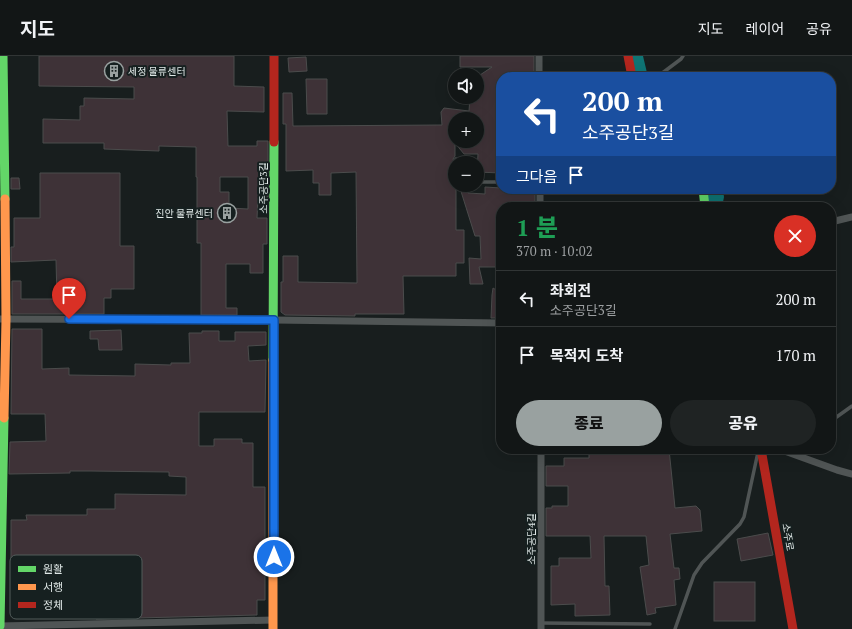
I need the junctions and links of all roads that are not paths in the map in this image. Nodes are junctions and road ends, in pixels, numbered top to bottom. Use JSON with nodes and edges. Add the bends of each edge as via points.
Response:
{"nodes":[{"id":1,"x":3,"y":56,"type":"edge"},
{"id":2,"x":274,"y":56,"type":"edge"},
{"id":3,"x":539,"y":56,"type":"edge"},
{"id":4,"x":628,"y":56,"type":"edge"},
{"id":5,"x":683,"y":56,"type":"edge"},
{"id":6,"x":539,"y":72,"type":"edge"},
{"id":7,"x":631,"y":72,"type":"edge"},
{"id":8,"x":664,"y":72,"type":"edge"},
{"id":9,"x":484,"y":182,"type":"edge"},
{"id":10,"x":496,"y":182,"type":"edge"},
{"id":11,"x":852,"y":217,"type":"edge"},
{"id":12,"x":836,"y":221,"type":"edge"},
{"id":13,"x":3,"y":319,"type":"edge"},
{"id":14,"x":274,"y":320,"type":"junction"},
{"id":15,"x":496,"y":323,"type":"edge"},
{"id":16,"x":852,"y":406,"type":"edge"},
{"id":17,"x":836,"y":417,"type":"edge"},
{"id":18,"x":541,"y":454,"type":"edge"},
{"id":19,"x":759,"y":454,"type":"edge"},
{"id":20,"x":761,"y":454,"type":"edge"},
{"id":21,"x":800,"y":454,"type":"edge"},
{"id":22,"x":852,"y":474,"type":"edge"},
{"id":23,"x":650,"y":624,"type":"dead end"},
{"id":24,"x":273,"y":625,"type":"edge"},
{"id":25,"x":0,"y":626,"type":"edge"},
{"id":26,"x":541,"y":626,"type":"edge"},
{"id":27,"x":675,"y":629,"type":"edge"},
{"id":28,"x":793,"y":629,"type":"edge"}],
"edges":[{"from":1,"to":13,"type":"street"},
{"from":2,"to":14,"type":"street","name":"소주공단3길"},
{"from":3,"to":6,"type":"street"},
{"from":4,"to":7,"type":"street"},
{"from":5,"to":8,"type":"lane"},
{"from":9,"to":10,"type":"lane"},
{"from":11,"to":12,"type":"street"},
{"from":13,"to":14,"type":"street"},
{"from":13,"to":25,"type":"street"},
{"from":14,"to":15,"type":"street"},
{"from":14,"to":24,"type":"street","name":"소주공단3길"},
{"from":16,"to":17,"type":"lane"},
{"from":18,"to":26,"type":"street","name":"소주공단4길"},
{"from":19,"to":27,"type":"lane","via":[[744,517],[694,575]]},
{"from":20,"to":28,"type":"street","name":"소주로"},
{"from":21,"to":22,"type":"street"},
{"from":23,"to":26,"type":"lane"},
{"from":24,"to":25,"type":"street"}]}
